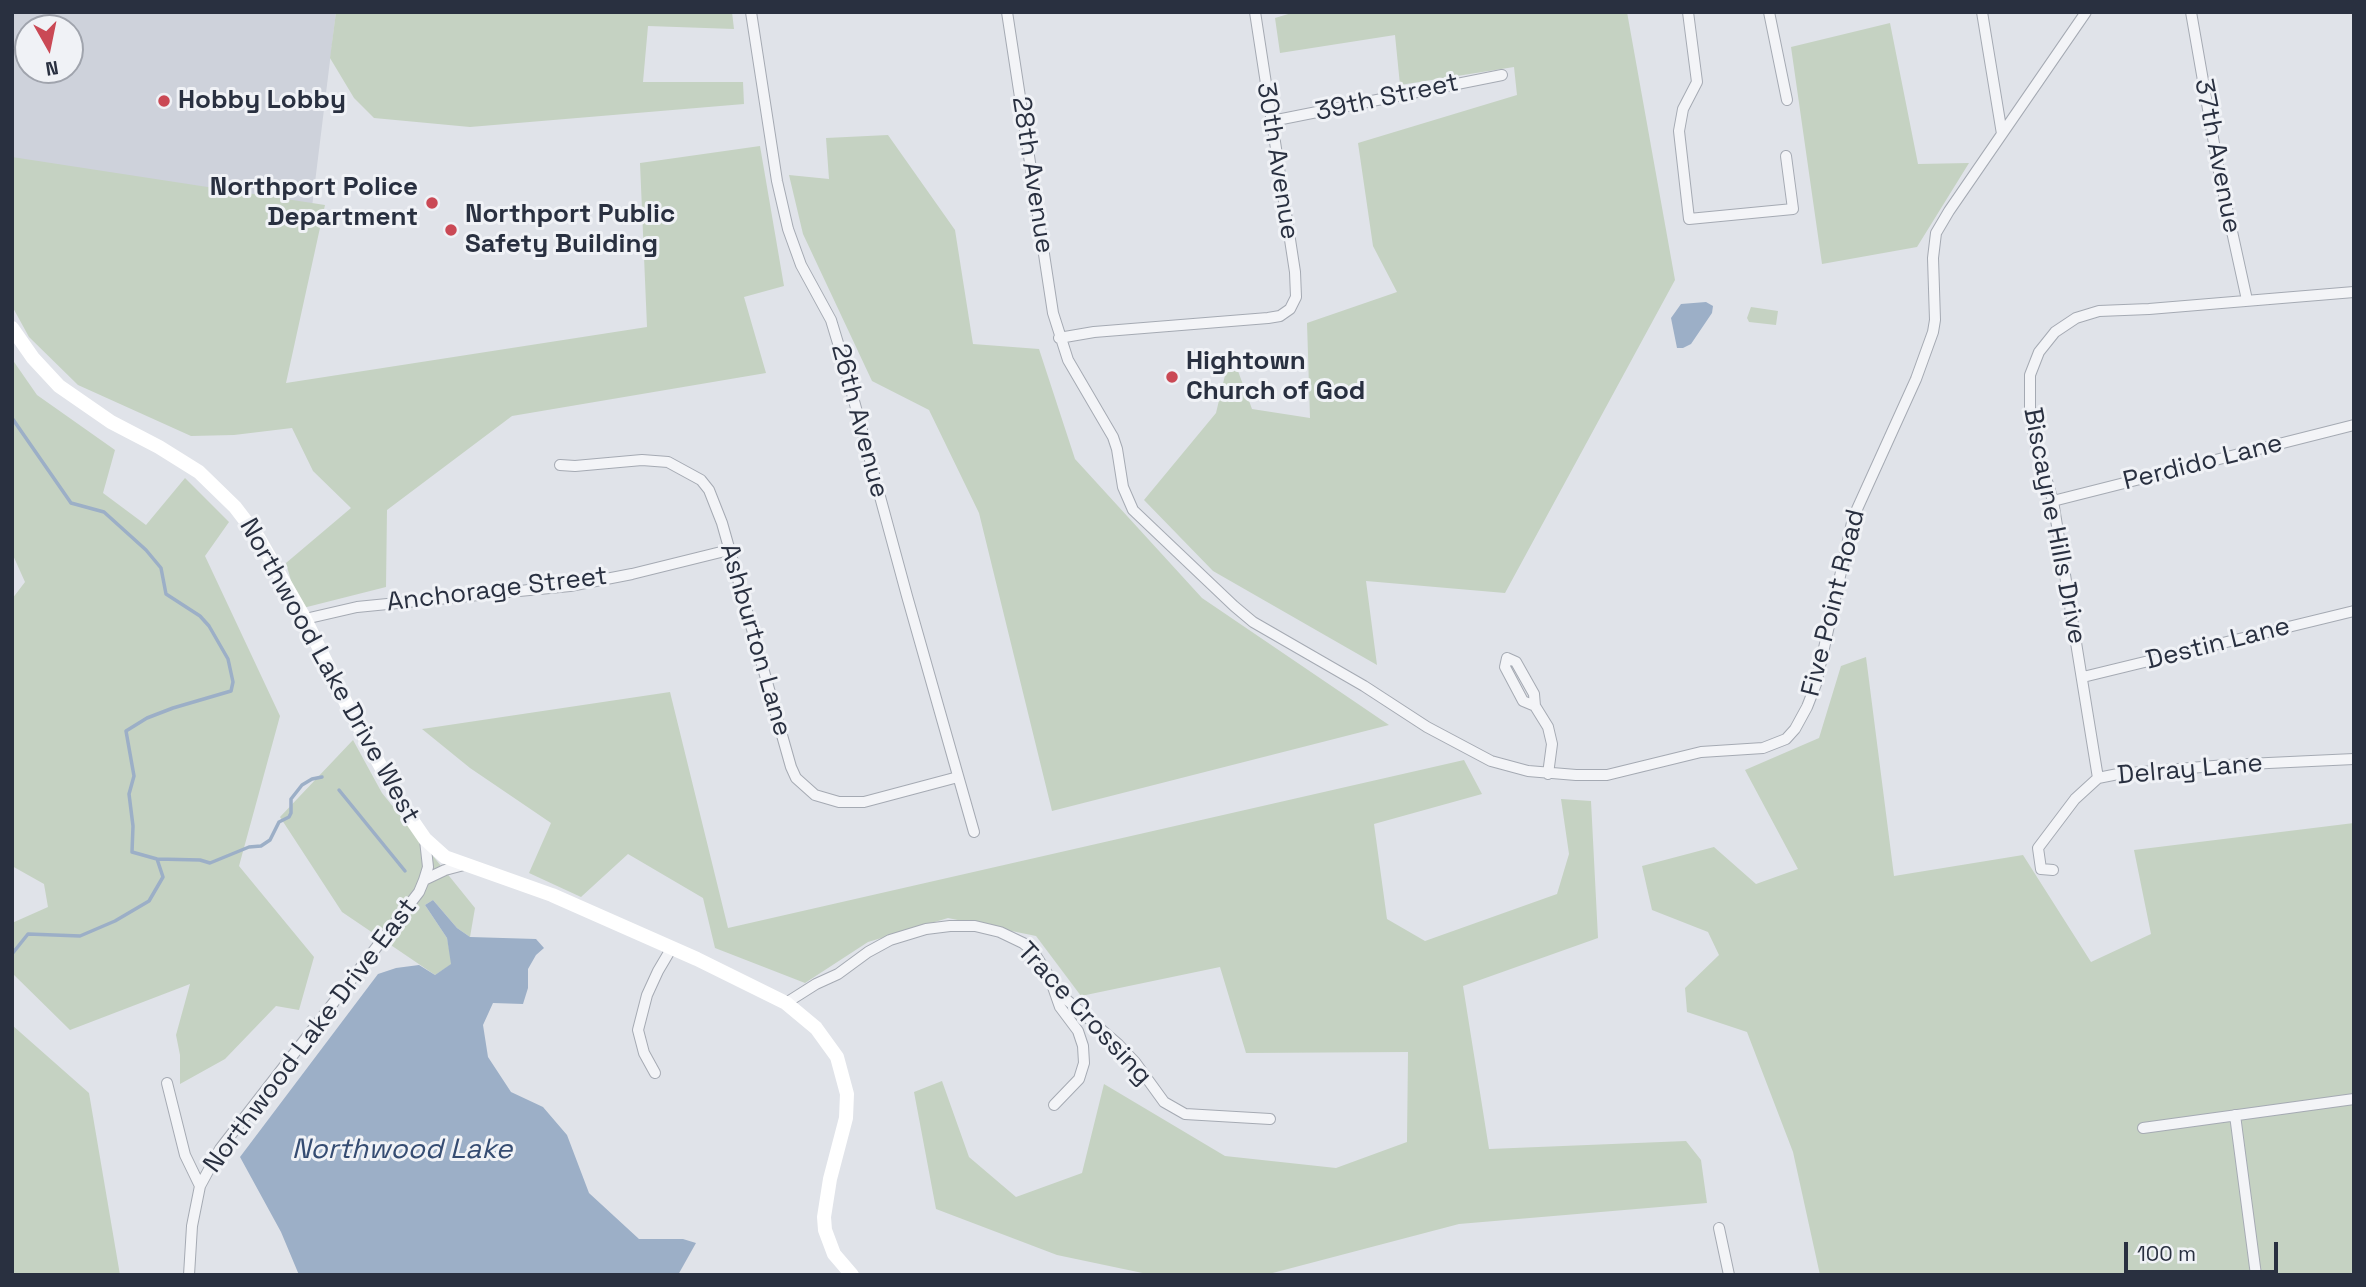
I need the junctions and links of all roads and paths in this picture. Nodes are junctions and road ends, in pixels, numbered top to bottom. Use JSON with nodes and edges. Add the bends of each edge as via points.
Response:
{"nodes":[{"id":1,"x":751,"y":12,"type":"edge"},
{"id":2,"x":1007,"y":12,"type":"edge"},
{"id":3,"x":1255,"y":12,"type":"edge"},
{"id":4,"x":1688,"y":12,"type":"edge"},
{"id":5,"x":1769,"y":12,"type":"edge"},
{"id":6,"x":1982,"y":12,"type":"edge"},
{"id":7,"x":2086,"y":12,"type":"edge"},
{"id":8,"x":2191,"y":12,"type":"edge"},
{"id":9,"x":1502,"y":75,"type":"dead end"},
{"id":10,"x":1787,"y":100,"type":"dead end"},
{"id":11,"x":1272,"y":121,"type":"junction"},
{"id":12,"x":2003,"y":134,"type":"junction"},
{"id":13,"x":1786,"y":156,"type":"dead end"},
{"id":14,"x":2354,"y":292,"type":"edge"},
{"id":15,"x":2247,"y":300,"type":"junction"},
{"id":16,"x":12,"y":328,"type":"edge"},
{"id":17,"x":1059,"y":338,"type":"junction"},
{"id":18,"x":2354,"y":425,"type":"edge"},
{"id":19,"x":559,"y":465,"type":"dead end"},
{"id":20,"x":2053,"y":501,"type":"junction"},
{"id":21,"x":729,"y":550,"type":"junction"},
{"id":22,"x":2354,"y":611,"type":"edge"},
{"id":23,"x":305,"y":619,"type":"junction"},
{"id":24,"x":2083,"y":677,"type":"junction"},
{"id":25,"x":1525,"y":679,"type":"junction"},
{"id":26,"x":1515,"y":685,"type":"junction"},
{"id":27,"x":1535,"y":706,"type":"junction"},
{"id":28,"x":2354,"y":759,"type":"edge"},
{"id":29,"x":1548,"y":774,"type":"junction"},
{"id":30,"x":958,"y":777,"type":"junction"},
{"id":31,"x":2098,"y":778,"type":"junction"},
{"id":32,"x":974,"y":832,"type":"dead end"},
{"id":33,"x":425,"y":839,"type":"junction"},
{"id":34,"x":446,"y":857,"type":"junction"},
{"id":35,"x":464,"y":865,"type":"junction"},
{"id":36,"x":2053,"y":870,"type":"dead end"},
{"id":37,"x":424,"y":880,"type":"junction"},
{"id":38,"x":671,"y":949,"type":"junction"},
{"id":39,"x":1053,"y":984,"type":"junction"},
{"id":40,"x":786,"y":1003,"type":"junction"},
{"id":41,"x":655,"y":1073,"type":"dead end"},
{"id":42,"x":167,"y":1083,"type":"dead end"},
{"id":43,"x":2354,"y":1099,"type":"edge"},
{"id":44,"x":1054,"y":1105,"type":"dead end"},
{"id":45,"x":2235,"y":1115,"type":"junction"},
{"id":46,"x":1270,"y":1119,"type":"dead end"},
{"id":47,"x":2143,"y":1128,"type":"dead end"},
{"id":48,"x":200,"y":1186,"type":"junction"},
{"id":49,"x":1719,"y":1228,"type":"dead end"},
{"id":50,"x":189,"y":1275,"type":"edge"},
{"id":51,"x":852,"y":1275,"type":"edge"},
{"id":52,"x":1729,"y":1275,"type":"edge"},
{"id":53,"x":2256,"y":1275,"type":"edge"}],
"edges":[{"from":1,"to":30,"type":"street","name":"26th Avenue","via":[[777,181],[789,229],[801,265],[831,320]]},
{"from":2,"to":17,"type":"street","name":"28th Avenue"},
{"from":3,"to":11,"type":"street","name":"30th Avenue"},
{"from":4,"to":13,"type":"street","via":[[1697,82],[1683,109],[1679,131],[1689,219],[1793,209]]},
{"from":5,"to":10,"type":"street"},
{"from":6,"to":12,"type":"street"},
{"from":7,"to":12,"type":"street","name":"Five Point Road"},
{"from":8,"to":15,"type":"street","name":"37th Avenue","via":[[2218,172]]},
{"from":9,"to":11,"type":"street","name":"39th Street"},
{"from":11,"to":17,"type":"street","name":"30th Avenue","via":[[1295,272],[1296,297],[1290,309],[1268,318]]},
{"from":12,"to":29,"type":"street","name":"Five Point Road","via":[[1936,233],[1934,332],[1853,518],[1816,684],[1795,729],[1763,748],[1701,752],[1607,775]]},
{"from":14,"to":15,"type":"street","name":"Biscayne Hills Drive"},
{"from":15,"to":20,"type":"street","name":"Biscayne Hills Drive","via":[[2099,311],[2076,318],[2055,332],[2039,352],[2030,375],[2029,400],[2034,438]]},
{"from":16,"to":23,"type":"street","name":"Northwood Lake Drive West","via":[[50,377],[79,401],[178,458],[218,489],[258,537]]},
{"from":17,"to":29,"type":"street","name":"Five Point Road","via":[[1113,437],[1123,487],[1133,510],[1234,606],[1427,727],[1491,761]]},
{"from":18,"to":20,"type":"street","name":"Perdido Lane"},
{"from":19,"to":21,"type":"street","name":"Ashburton Lane","via":[[655,460],[680,467],[709,490]]},
{"from":20,"to":24,"type":"street","name":"Biscayne Hills Drive"},
{"from":21,"to":23,"type":"street","name":"Anchorage Street","via":[[570,586],[357,607]]},
{"from":21,"to":30,"type":"street","name":"Ashburton Lane","via":[[796,778],[815,795],[852,803]]},
{"from":22,"to":24,"type":"street","name":"Destin Lane"},
{"from":23,"to":33,"type":"street","name":"Northwood Lake Drive West","via":[[354,718]]},
{"from":24,"to":31,"type":"street","name":"Biscayne Hills Drive"},
{"from":25,"to":26,"type":"street"},
{"from":25,"to":26,"type":"street","via":[[1516,662],[1505,655]]},
{"from":25,"to":27,"type":"street"},
{"from":26,"to":27,"type":"street","via":[[1523,701]]},
{"from":27,"to":29,"type":"street","via":[[1552,744]]},
{"from":28,"to":31,"type":"street","name":"Delray Lane"},
{"from":30,"to":32,"type":"street","name":"26th Avenue"},
{"from":31,"to":36,"type":"street","via":[[2075,799],[2038,848],[2041,869]]},
{"from":33,"to":34,"type":"street","name":"Northwood Lake Drive West"},
{"from":33,"to":37,"type":"street","name":"Northwood Lake Drive East","via":[[428,867]]},
{"from":34,"to":35,"type":"street","name":"Northwood Lake Drive West"},
{"from":34,"to":37,"type":"street","name":"Northwood Lake Drive East"},
{"from":35,"to":37,"type":"street","name":"Northwood Lake Drive East"},
{"from":35,"to":38,"type":"street","name":"Northwood Lake Drive West","via":[[552,895]]},
{"from":37,"to":48,"type":"street","name":"Northwood Lake Drive East","via":[[220,1149]]},
{"from":38,"to":40,"type":"street","name":"Northwood Lake Drive West"},
{"from":38,"to":41,"type":"street","via":[[647,995],[638,1030]]},
{"from":39,"to":40,"type":"street","name":"Trace Crossing","via":[[1023,943],[975,926],[950,926],[890,940]]},
{"from":39,"to":44,"type":"street","via":[[1060,1007],[1078,1031],[1084,1063],[1079,1079]]},
{"from":39,"to":46,"type":"street","name":"Trace Crossing","via":[[1118,1044],[1164,1102],[1185,1114]]},
{"from":40,"to":51,"type":"street","name":"Northwood Lake Drive West","via":[[824,1037],[845,1081],[846,1118],[824,1217],[834,1254]]},
{"from":42,"to":48,"type":"street","via":[[185,1155]]},
{"from":43,"to":45,"type":"street"},
{"from":45,"to":47,"type":"street"},
{"from":45,"to":53,"type":"street"},
{"from":48,"to":50,"type":"street","name":"Northwood Lake Drive East"},
{"from":49,"to":52,"type":"street"}]}
